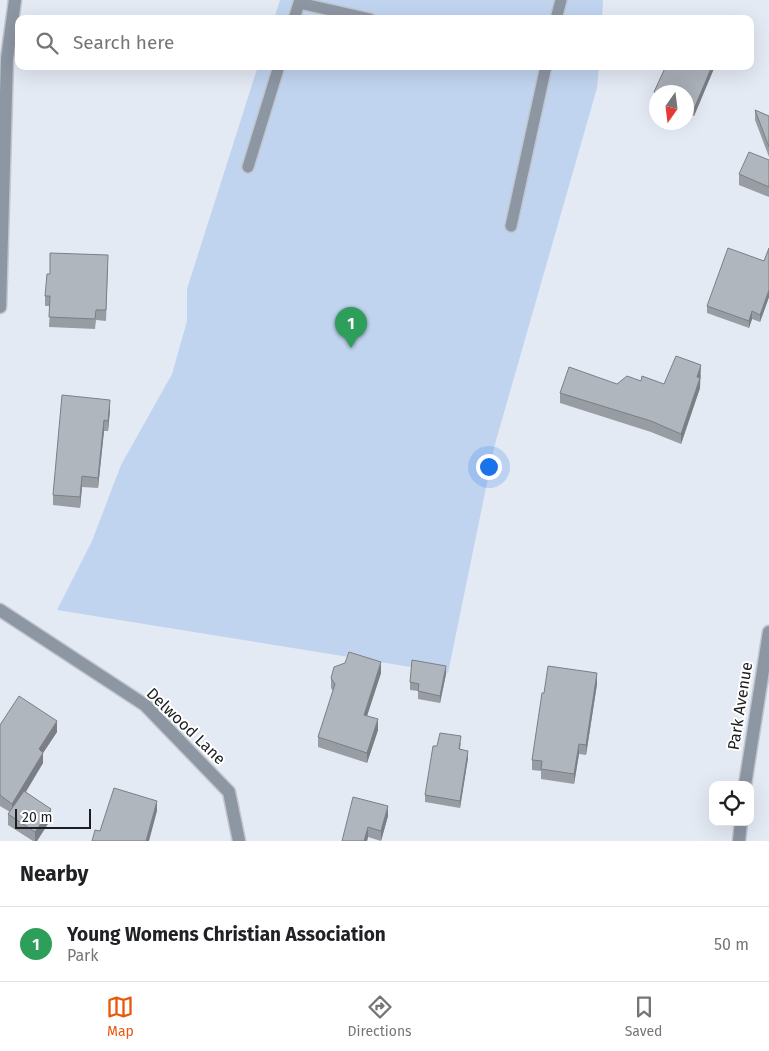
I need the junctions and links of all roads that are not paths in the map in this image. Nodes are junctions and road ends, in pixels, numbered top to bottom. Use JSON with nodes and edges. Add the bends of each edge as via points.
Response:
{"nodes":[{"id":1,"x":15,"y":0,"type":"edge"},
{"id":2,"x":561,"y":0,"type":"edge"},
{"id":3,"x":299,"y":2,"type":"edge"},
{"id":4,"x":295,"y":15,"type":"edge"},
{"id":5,"x":353,"y":15,"type":"edge"},
{"id":6,"x":557,"y":15,"type":"edge"},
{"id":7,"x":278,"y":70,"type":"edge"},
{"id":8,"x":545,"y":70,"type":"edge"},
{"id":9,"x":3,"y":101,"type":"edge"},
{"id":10,"x":248,"y":166,"type":"dead end"},
{"id":11,"x":511,"y":226,"type":"dead end"},
{"id":12,"x":0,"y":307,"type":"edge"},
{"id":13,"x":0,"y":610,"type":"edge"},
{"id":14,"x":769,"y":632,"type":"edge"},
{"id":15,"x":746,"y":781,"type":"edge"},
{"id":16,"x":741,"y":826,"type":"edge"},
{"id":17,"x":240,"y":841,"type":"edge"},
{"id":18,"x":739,"y":841,"type":"edge"}],
"edges":[{"from":1,"to":9,"type":"street"},
{"from":2,"to":6,"type":"lane"},
{"from":3,"to":4,"type":"lane"},
{"from":3,"to":5,"type":"lane"},
{"from":7,"to":10,"type":"lane"},
{"from":8,"to":11,"type":"lane"},
{"from":9,"to":12,"type":"street"},
{"from":13,"to":17,"type":"street","name":"Delwood Lane","via":[[145,706],[229,792]]},
{"from":14,"to":15,"type":"street","name":"Park Avenue"},
{"from":16,"to":18,"type":"street"}]}
